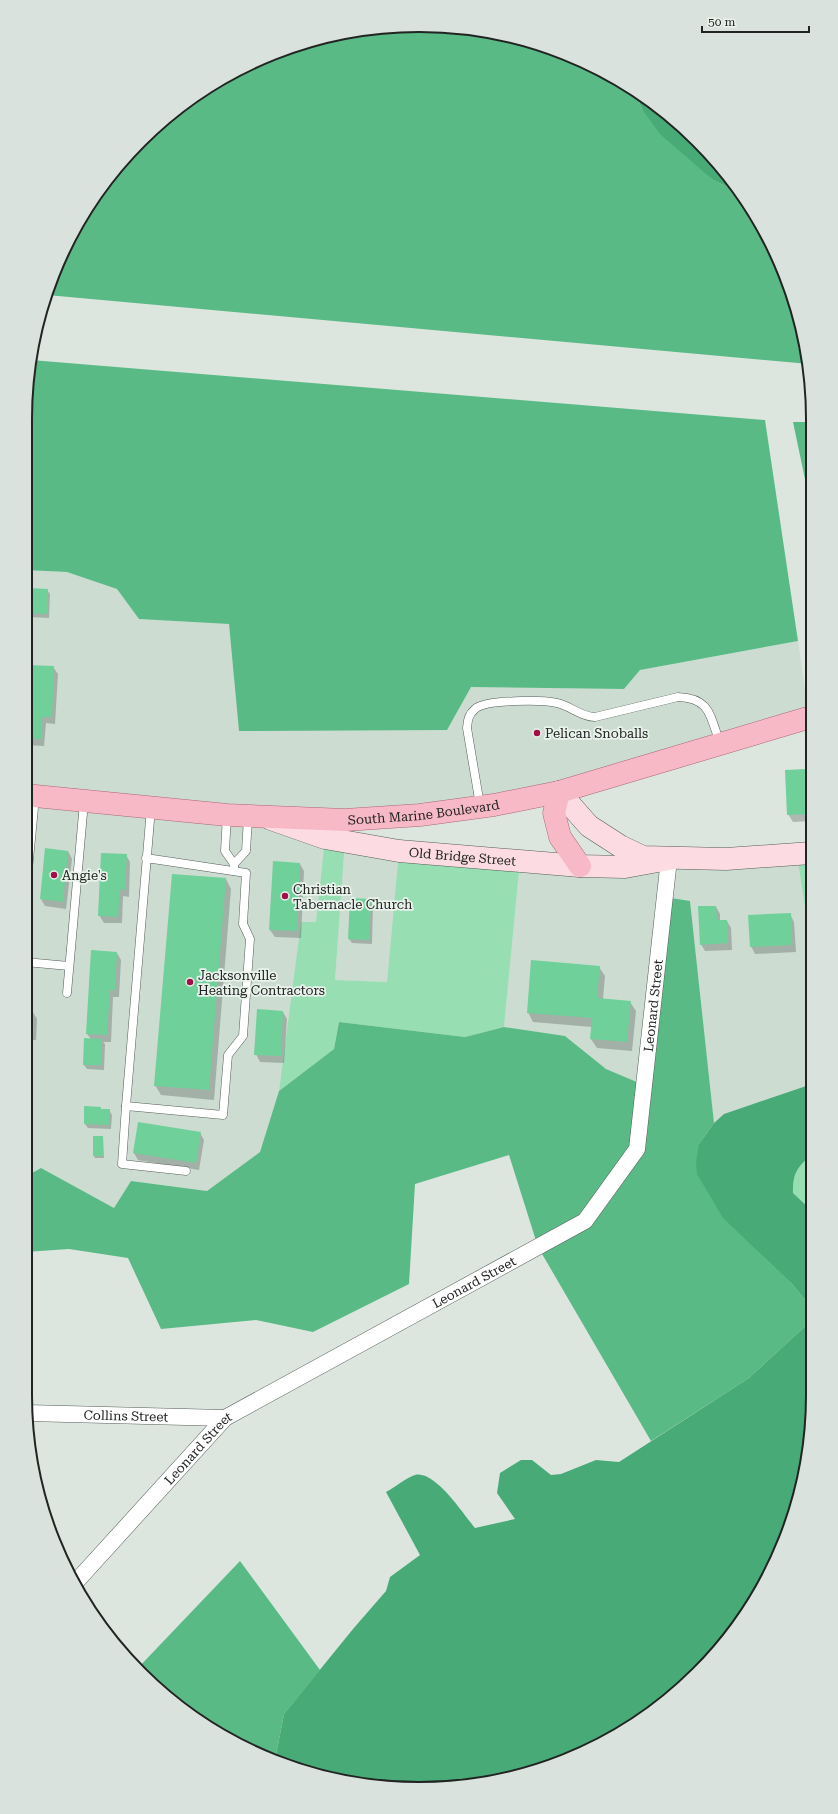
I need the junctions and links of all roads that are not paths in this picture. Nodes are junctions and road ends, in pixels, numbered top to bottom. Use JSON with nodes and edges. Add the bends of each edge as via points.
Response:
{"nodes":[{"id":1,"x":806,"y":718,"type":"edge"},
{"id":2,"x":721,"y":744,"type":"junction"},
{"id":3,"x":559,"y":792,"type":"junction"},
{"id":4,"x":32,"y":796,"type":"edge"},
{"id":5,"x":84,"y":801,"type":"junction"},
{"id":6,"x":151,"y":807,"type":"junction"},
{"id":7,"x":481,"y":807,"type":"junction"},
{"id":8,"x":245,"y":815,"type":"junction"},
{"id":9,"x":806,"y":853,"type":"edge"},
{"id":10,"x":146,"y":858,"type":"junction"},
{"id":11,"x":669,"y":859,"type":"junction"},
{"id":12,"x":580,"y":866,"type":"junction"},
{"id":13,"x":234,"y":867,"type":"junction"},
{"id":14,"x":32,"y":963,"type":"edge"},
{"id":15,"x":69,"y":966,"type":"junction"},
{"id":16,"x":67,"y":993,"type":"dead end"},
{"id":17,"x":126,"y":1106,"type":"junction"},
{"id":18,"x":186,"y":1171,"type":"dead end"},
{"id":19,"x":33,"y":1414,"type":"edge"},
{"id":20,"x":225,"y":1418,"type":"junction"},
{"id":21,"x":79,"y":1579,"type":"edge"}],
"edges":[{"from":1,"to":2,"type":"main road","name":"South Marine Boulevard"},
{"from":2,"to":3,"type":"main road","name":"South Marine Boulevard"},
{"from":2,"to":7,"type":"lane","via":[[706,706],[692,697],[678,697],[595,717],[588,717],[559,703],[498,702],[476,708],[469,716],[467,728]]},
{"from":3,"to":7,"type":"main road","name":"South Marine Boulevard"},
{"from":3,"to":11,"type":"main road","name":"Old Bridge Street","via":[[589,826],[620,846],[643,857]]},
{"from":3,"to":12,"type":"main road","via":[[554,813],[560,837]]},
{"from":4,"to":5,"type":"main road","name":"South Marine Boulevard"},
{"from":5,"to":6,"type":"main road","name":"South Marine Boulevard"},
{"from":5,"to":15,"type":"lane"},
{"from":6,"to":8,"type":"main road","name":"South Marine Boulevard"},
{"from":6,"to":10,"type":"lane"},
{"from":7,"to":8,"type":"main road","name":"South Marine Boulevard","via":[[345,820]]},
{"from":8,"to":12,"type":"main road","name":"Old Bridge Street","via":[[325,838],[399,850]]},
{"from":8,"to":13,"type":"lane","via":[[246,851]]},
{"from":8,"to":13,"type":"lane","via":[[225,851]]},
{"from":9,"to":11,"type":"main road","name":"Old Bridge Street","via":[[726,859]]},
{"from":10,"to":13,"type":"lane"},
{"from":10,"to":17,"type":"lane"},
{"from":11,"to":12,"type":"main road","name":"Old Bridge Street","via":[[625,867]]},
{"from":11,"to":20,"type":"street","name":"Leonard Street","via":[[636,1149],[585,1221]]},
{"from":13,"to":17,"type":"lane","via":[[246,872],[243,924],[250,939],[243,1036],[228,1055],[223,1115]]},
{"from":14,"to":15,"type":"lane"},
{"from":15,"to":16,"type":"lane"},
{"from":17,"to":18,"type":"lane","via":[[122,1164]]},
{"from":19,"to":20,"type":"street","name":"Collins Street"},
{"from":20,"to":21,"type":"street","name":"Leonard Street"}]}
